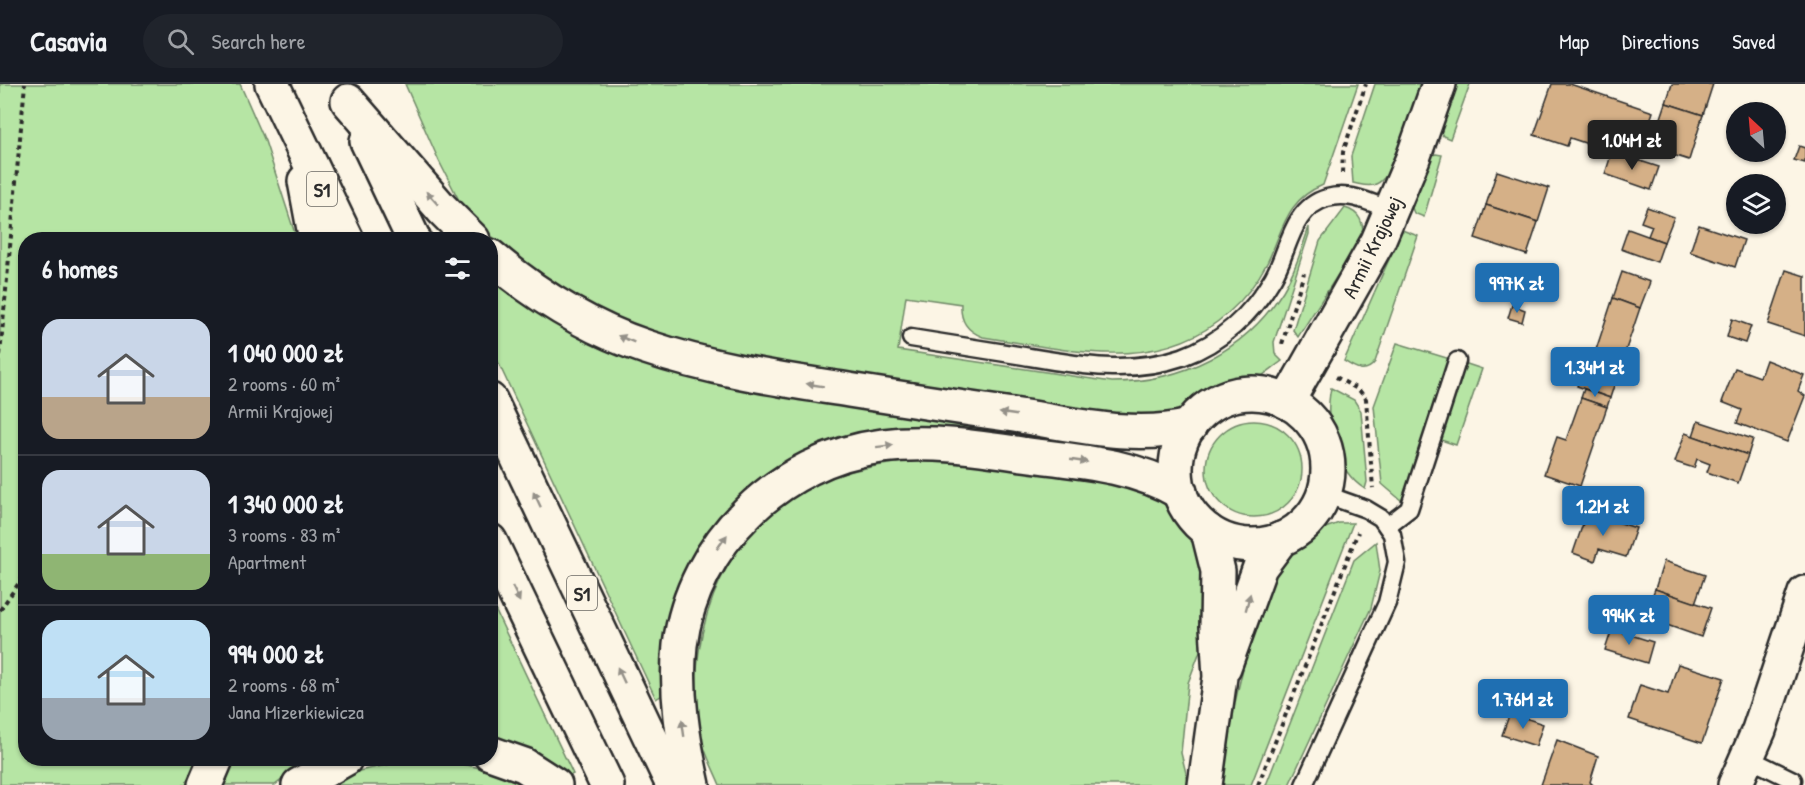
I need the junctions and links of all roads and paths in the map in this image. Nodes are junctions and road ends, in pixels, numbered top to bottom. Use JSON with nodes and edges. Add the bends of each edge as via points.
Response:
{"nodes":[{"id":1,"x":25,"y":84,"type":"edge"},
{"id":2,"x":272,"y":84,"type":"edge"},
{"id":3,"x":1366,"y":84,"type":"edge"},
{"id":4,"x":1439,"y":84,"type":"edge"},
{"id":5,"x":344,"y":92,"type":"edge"},
{"id":6,"x":298,"y":138,"type":"junction"},
{"id":7,"x":1342,"y":182,"type":"dead end"},
{"id":8,"x":1392,"y":211,"type":"junction"},
{"id":9,"x":315,"y":232,"type":"edge"},
{"id":10,"x":343,"y":232,"type":"edge"},
{"id":11,"x":410,"y":232,"type":"edge"},
{"id":12,"x":465,"y":232,"type":"edge"},
{"id":13,"x":498,"y":262,"type":"edge"},
{"id":14,"x":1305,"y":269,"type":"dead end"},
{"id":15,"x":0,"y":331,"type":"edge"},
{"id":16,"x":2,"y":337,"type":"junction"},
{"id":17,"x":911,"y":338,"type":"dead end"},
{"id":18,"x":1285,"y":349,"type":"dead end"},
{"id":19,"x":0,"y":356,"type":"edge"},
{"id":20,"x":1457,"y":361,"type":"dead end"},
{"id":21,"x":1336,"y":377,"type":"dead end"},
{"id":22,"x":1287,"y":402,"type":"junction"},
{"id":23,"x":498,"y":417,"type":"edge"},
{"id":24,"x":1190,"y":426,"type":"junction"},
{"id":25,"x":1180,"y":492,"type":"junction"},
{"id":26,"x":1372,"y":492,"type":"dead end"},
{"id":27,"x":1324,"y":495,"type":"junction"},
{"id":28,"x":1360,"y":526,"type":"dead end"},
{"id":29,"x":1387,"y":526,"type":"junction"},
{"id":30,"x":1208,"y":531,"type":"junction"},
{"id":31,"x":1281,"y":539,"type":"junction"},
{"id":32,"x":498,"y":558,"type":"edge"},
{"id":33,"x":18,"y":584,"type":"edge"},
{"id":34,"x":1805,"y":592,"type":"edge"},
{"id":35,"x":0,"y":610,"type":"edge"},
{"id":36,"x":1220,"y":677,"type":"junction"},
{"id":37,"x":498,"y":756,"type":"edge"},
{"id":38,"x":213,"y":766,"type":"edge"},
{"id":39,"x":333,"y":766,"type":"edge"},
{"id":40,"x":1741,"y":772,"type":"edge"},
{"id":41,"x":1793,"y":780,"type":"dead end"},
{"id":42,"x":205,"y":785,"type":"edge"},
{"id":43,"x":299,"y":785,"type":"edge"},
{"id":44,"x":555,"y":785,"type":"edge"},
{"id":45,"x":607,"y":785,"type":"edge"},
{"id":46,"x":673,"y":785,"type":"edge"},
{"id":47,"x":693,"y":785,"type":"edge"},
{"id":48,"x":1205,"y":785,"type":"edge"},
{"id":49,"x":1258,"y":785,"type":"edge"},
{"id":50,"x":1304,"y":785,"type":"edge"}],
"edges":[{"from":1,"to":16,"type":"path"},
{"from":2,"to":6,"type":"main road","number":"S1"},
{"from":3,"to":7,"type":"path","via":[[1343,152]]},
{"from":4,"to":8,"type":"main road","name":"Armii Krajowej"},
{"from":5,"to":11,"type":"main road"},
{"from":12,"to":5,"type":"main road","one_way":true},
{"from":6,"to":9,"type":"main road"},
{"from":6,"to":10,"type":"main road","number":"S1"},
{"from":8,"to":17,"type":"lane","via":[[1350,196],[1317,202],[1298,221],[1278,269],[1244,317],[1215,342],[1167,361],[1103,368]]},
{"from":8,"to":22,"type":"main road","name":"Armii Krajowej"},
{"from":24,"to":13,"type":"main road","one_way":true,"via":[[1156,432],[1129,431],[715,367],[645,347],[588,322],[537,292]]},
{"from":14,"to":18,"type":"path","via":[[1284,336]]},
{"from":15,"to":16,"type":"path"},
{"from":16,"to":19,"type":"path"},
{"from":20,"to":29,"type":"lane","via":[[1409,509]]},
{"from":21,"to":26,"type":"path","via":[[1359,390],[1366,399]]},
{"from":22,"to":24,"type":"main road","via":[[1263,394],[1228,398],[1207,409]]},
{"from":22,"to":27,"type":"main road","via":[[1306,416],[1320,435],[1329,471]]},
{"from":46,"to":23,"type":"main road","number":"S1","one_way":true},
{"from":24,"to":25,"type":"main road","via":[[1177,463]]},
{"from":25,"to":30,"type":"main road","via":[[1194,518]]},
{"from":47,"to":25,"type":"main road","one_way":true,"via":[[679,700],[680,646],[690,602],[709,561],[737,523],[790,478],[855,452],[927,444],[1101,464],[1147,476]]},
{"from":27,"to":29,"type":"lane","via":[[1366,509]]},
{"from":27,"to":31,"type":"main road","via":[[1307,522]]},
{"from":28,"to":49,"type":"path"},
{"from":29,"to":50,"type":"lane","via":[[1397,562],[1393,586]]},
{"from":30,"to":31,"type":"main road","via":[[1238,544],[1260,545]]},
{"from":30,"to":36,"type":"main road","via":[[1218,571]]},
{"from":36,"to":31,"type":"main road","one_way":true,"via":[[1260,567]]},
{"from":32,"to":45,"type":"main road","one_way":true},
{"from":33,"to":35,"type":"path"},
{"from":34,"to":40,"type":"main road"},
{"from":36,"to":48,"type":"main road"},
{"from":37,"to":44,"type":"main road","via":[[524,765]]},
{"from":38,"to":42,"type":"main road"},
{"from":39,"to":43,"type":"main road"},
{"from":40,"to":41,"type":"lane"}]}
